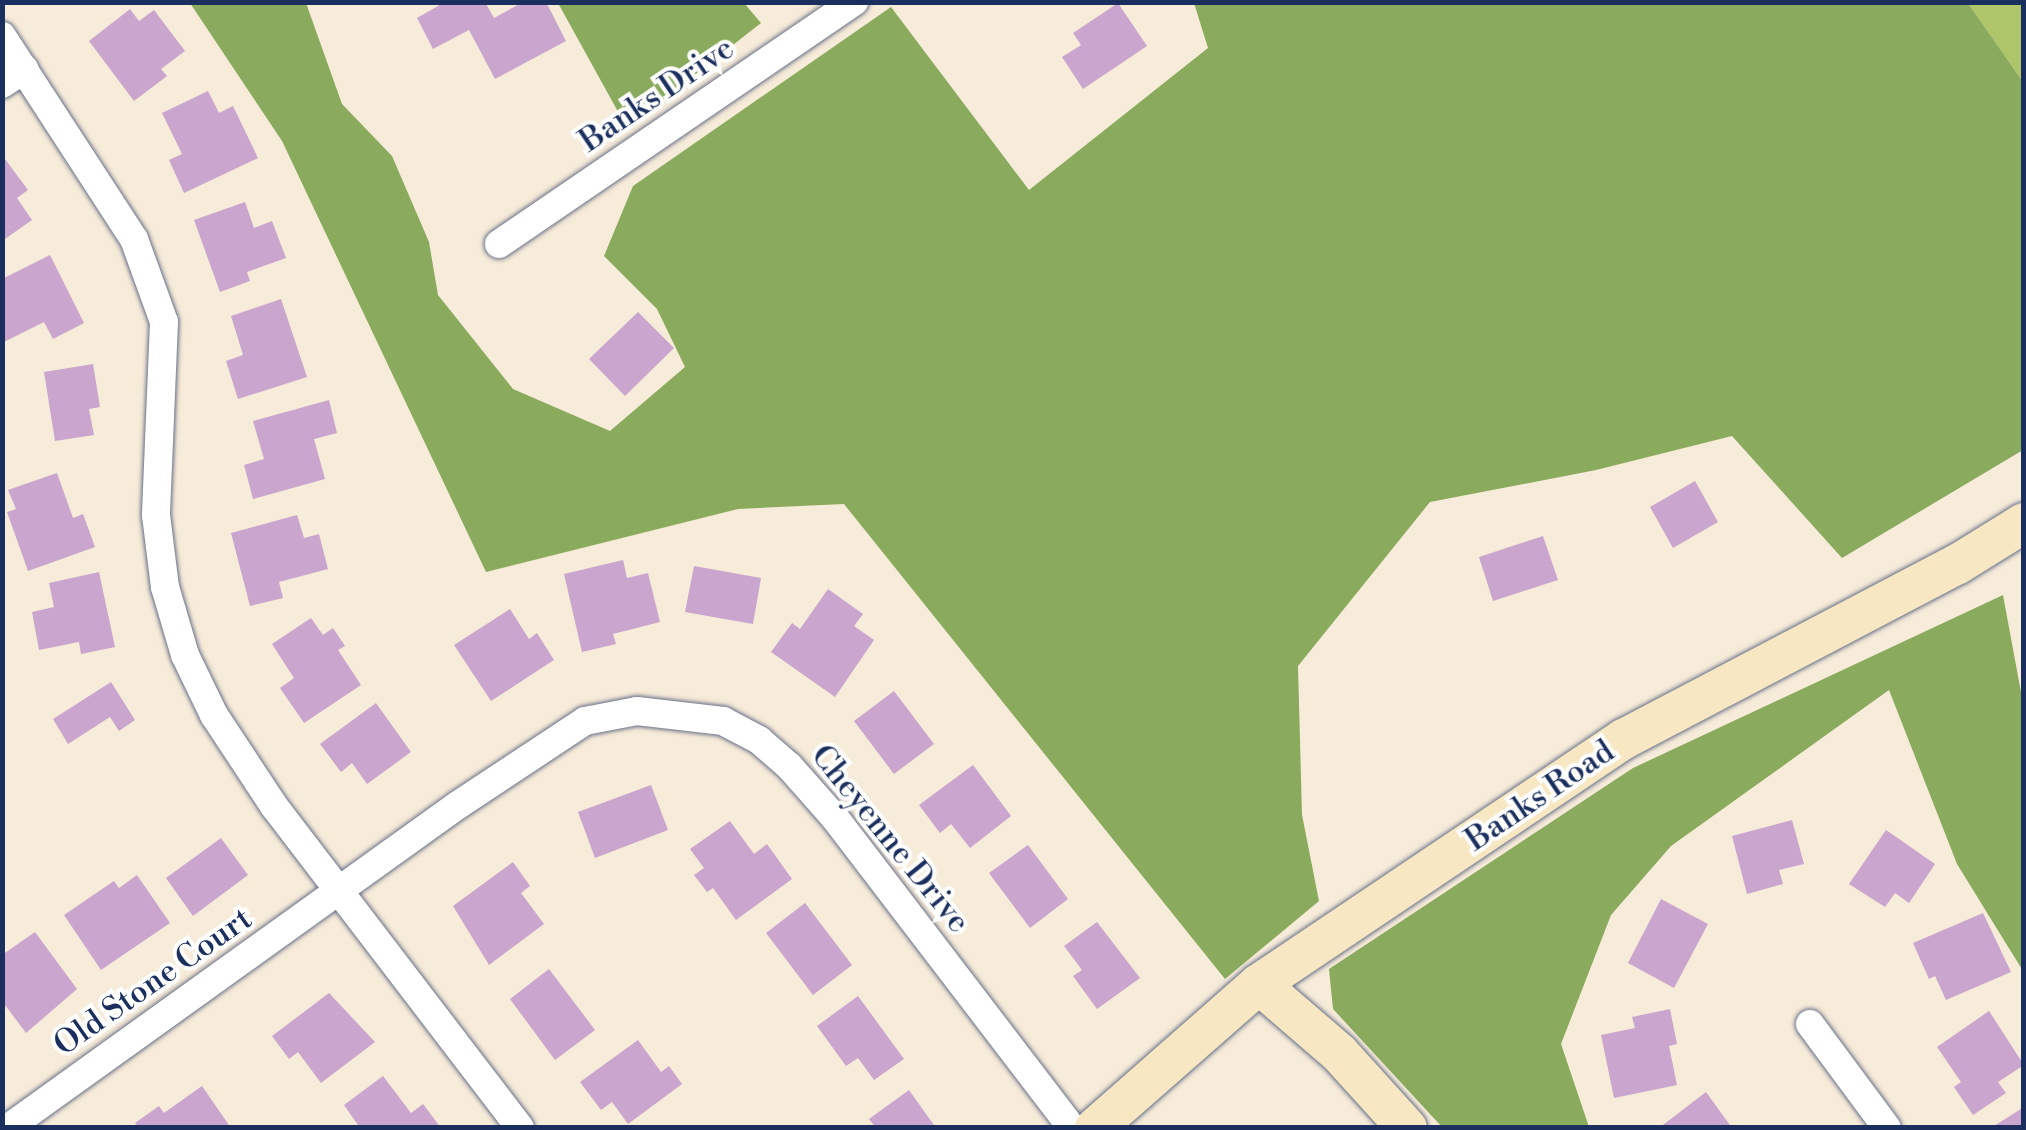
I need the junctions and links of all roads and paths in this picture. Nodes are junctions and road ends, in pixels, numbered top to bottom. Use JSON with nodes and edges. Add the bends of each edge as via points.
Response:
{"nodes":[{"id":1,"x":854,"y":2,"type":"edge"},
{"id":2,"x":2,"y":36,"type":"edge"},
{"id":3,"x":14,"y":76,"type":"edge"},
{"id":4,"x":499,"y":244,"type":"dead end"},
{"id":5,"x":2024,"y":523,"type":"edge"},
{"id":6,"x":339,"y":892,"type":"junction"},
{"id":7,"x":1259,"y":984,"type":"junction"},
{"id":8,"x":1810,"y":1024,"type":"dead end"},
{"id":9,"x":8,"y":1128,"type":"edge"},
{"id":10,"x":520,"y":1128,"type":"edge"},
{"id":11,"x":1072,"y":1128,"type":"edge"},
{"id":12,"x":1095,"y":1128,"type":"edge"},
{"id":13,"x":1407,"y":1128,"type":"edge"},
{"id":14,"x":1887,"y":1128,"type":"edge"}],
"edges":[{"from":1,"to":4,"type":"street","name":"Banks Drive"},
{"from":2,"to":3,"type":"street"},
{"from":3,"to":6,"type":"street","via":[[134,238],[164,322],[156,514],[165,587],[185,655],[214,715]]},
{"from":5,"to":7,"type":"street","name":"Banks Road","via":[[1624,739]]},
{"from":6,"to":9,"type":"street","name":"Old Stone Court"},
{"from":6,"to":10,"type":"street"},
{"from":6,"to":11,"type":"street","name":"Cheyenne Drive","via":[[585,721],[637,711],[723,722],[759,740],[835,818]]},
{"from":7,"to":12,"type":"street","name":"Banks Road"},
{"from":7,"to":13,"type":"street","via":[[1340,1053]]},
{"from":8,"to":14,"type":"street"}]}
